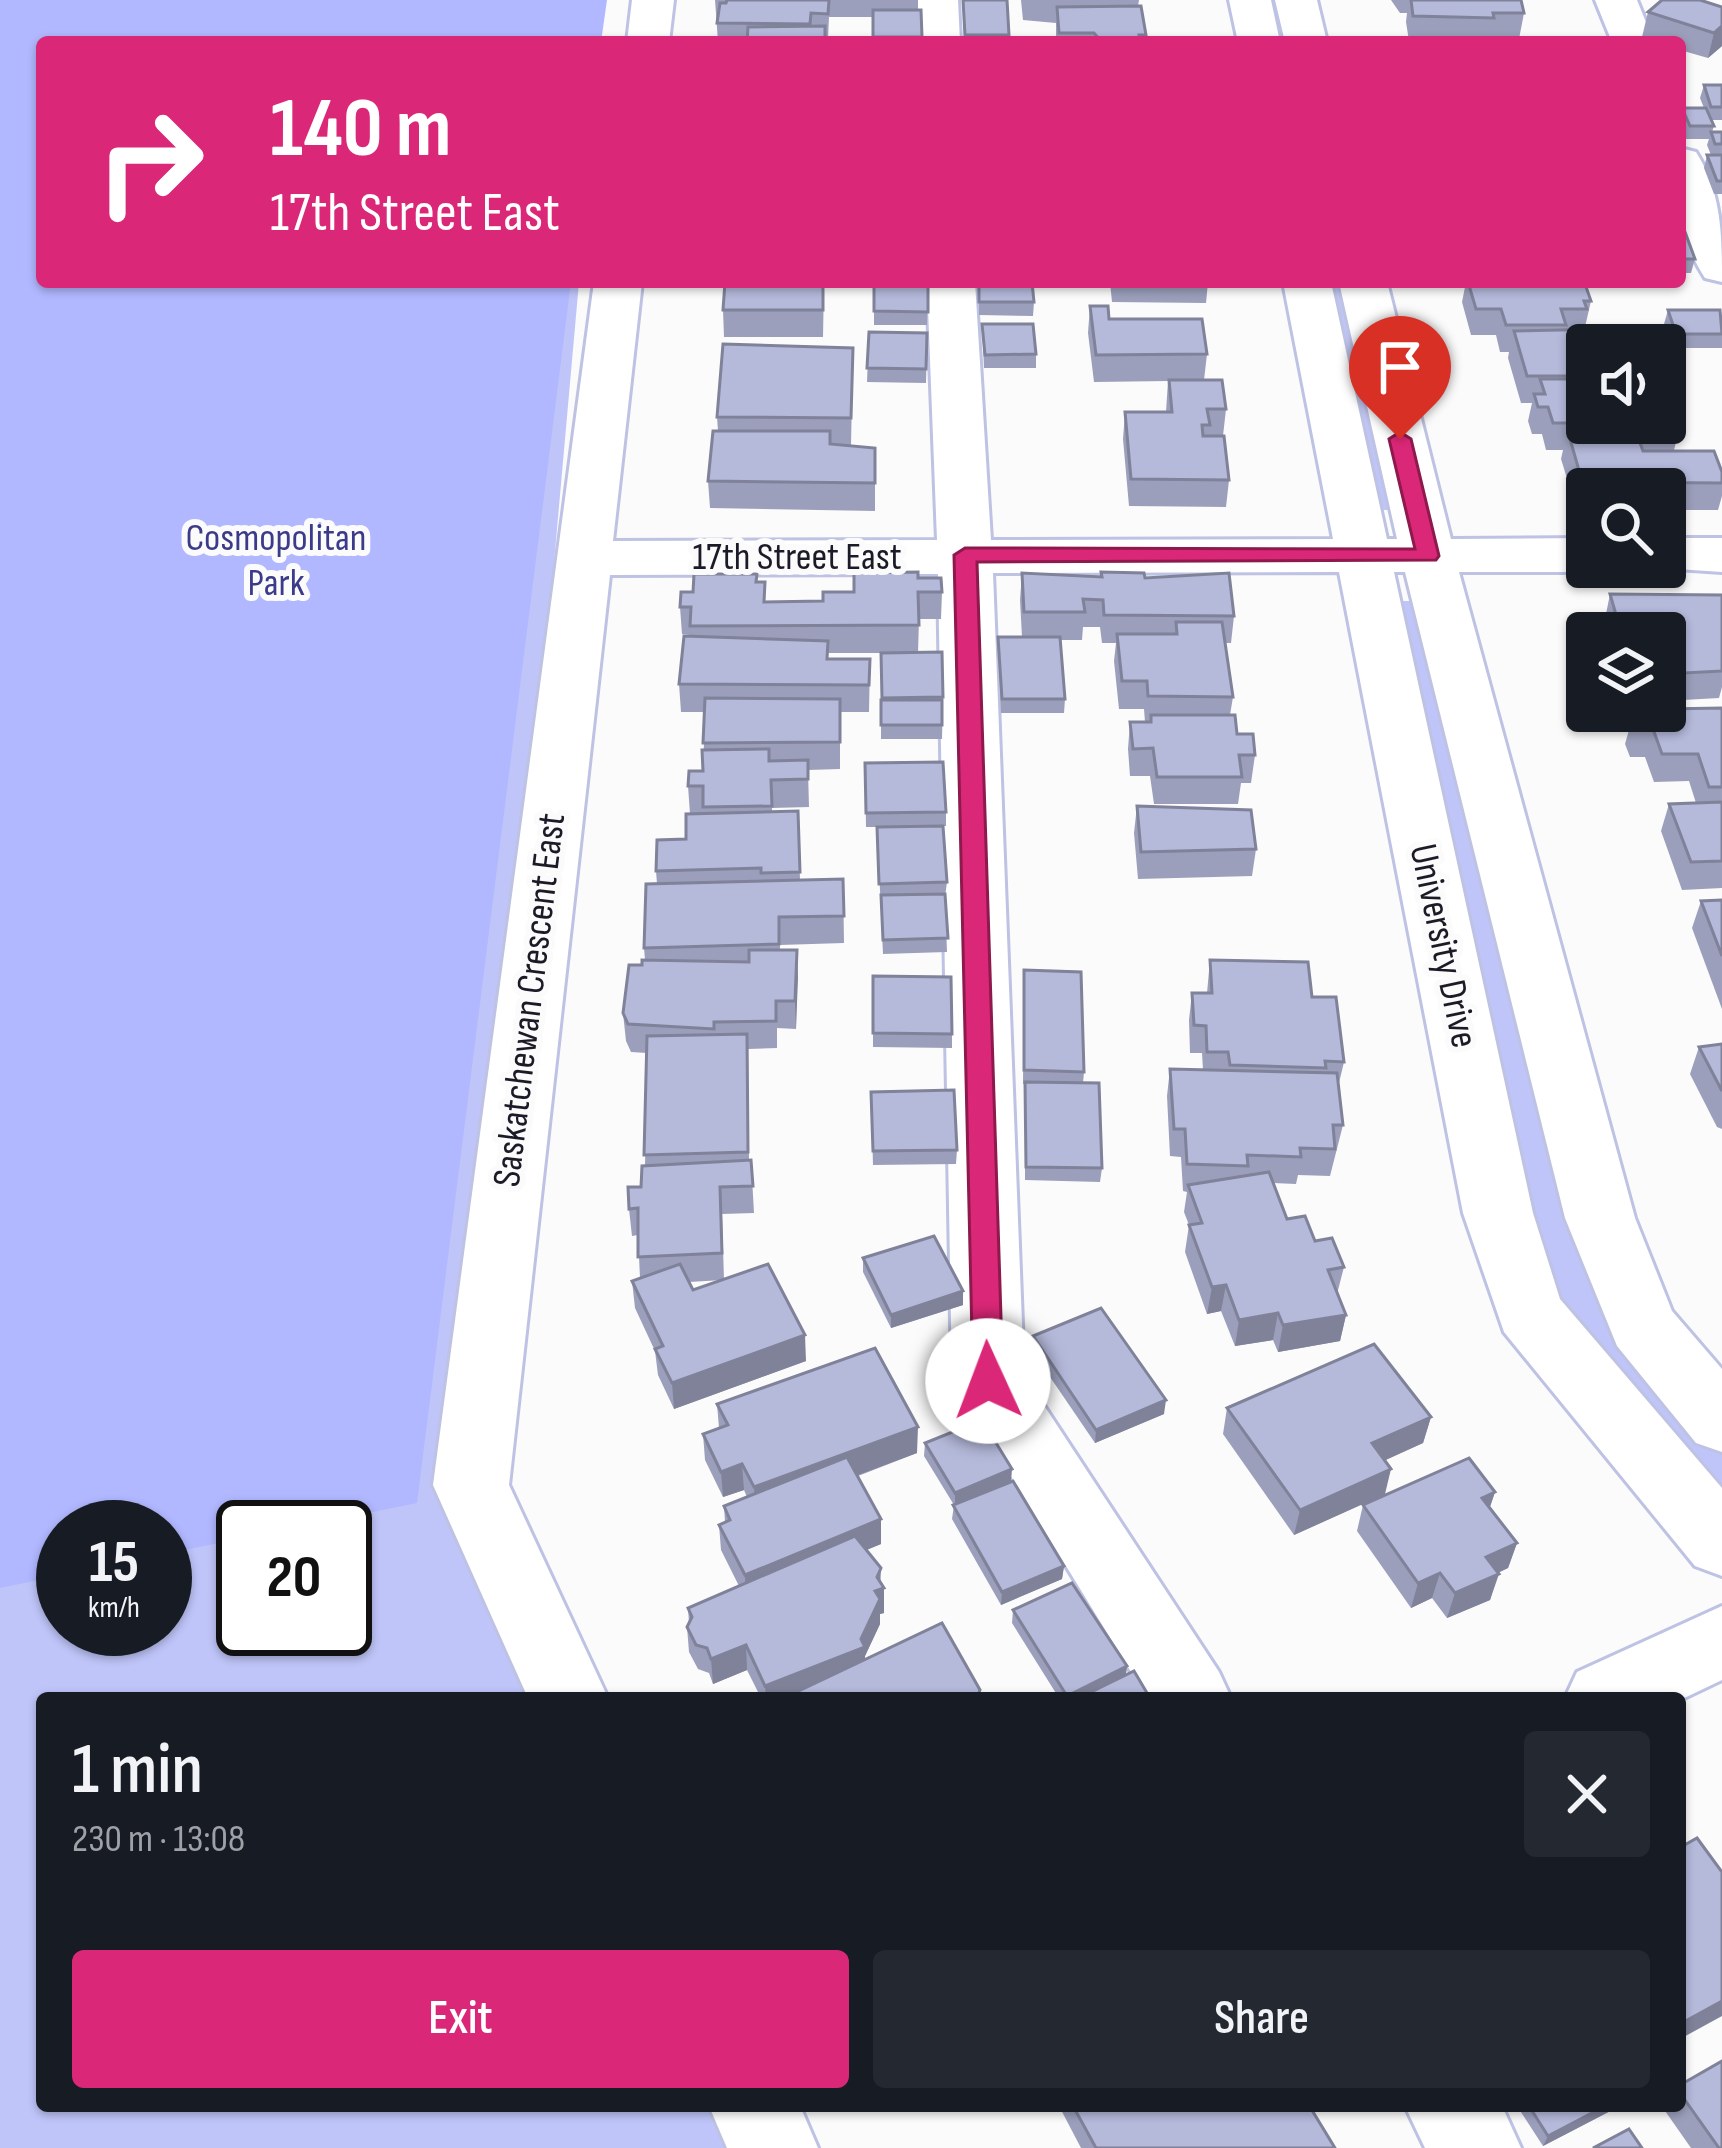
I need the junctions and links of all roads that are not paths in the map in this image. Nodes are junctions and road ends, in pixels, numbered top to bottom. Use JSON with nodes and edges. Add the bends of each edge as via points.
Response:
{"nodes":[{"id":1,"x":653,"y":0,"type":"edge"},
{"id":2,"x":938,"y":0,"type":"edge"},
{"id":3,"x":1250,"y":0,"type":"edge"},
{"id":4,"x":1296,"y":0,"type":"edge"},
{"id":5,"x":1616,"y":0,"type":"edge"},
{"id":6,"x":649,"y":36,"type":"edge"},
{"id":7,"x":940,"y":36,"type":"edge"},
{"id":8,"x":1257,"y":36,"type":"edge"},
{"id":9,"x":1305,"y":36,"type":"edge"},
{"id":10,"x":1631,"y":36,"type":"edge"},
{"id":11,"x":1686,"y":177,"type":"edge"},
{"id":12,"x":1722,"y":268,"type":"edge"},
{"id":13,"x":617,"y":288,"type":"edge"},
{"id":14,"x":951,"y":288,"type":"edge"},
{"id":15,"x":1308,"y":288,"type":"edge"},
{"id":16,"x":1364,"y":288,"type":"edge"},
{"id":17,"x":965,"y":555,"type":"junction"},
{"id":18,"x":1363,"y":555,"type":"junction"},
{"id":19,"x":1566,"y":555,"type":"edge"},
{"id":20,"x":1686,"y":555,"type":"edge"},
{"id":21,"x":1722,"y":555,"type":"edge"},
{"id":22,"x":1428,"y":556,"type":"junction"},
{"id":23,"x":584,"y":558,"type":"junction"},
{"id":24,"x":1722,"y":1420,"type":"edge"},
{"id":25,"x":1722,"y":1543,"type":"edge"},
{"id":26,"x":1722,"y":1641,"type":"edge"},
{"id":27,"x":565,"y":1692,"type":"edge"},
{"id":28,"x":1187,"y":1692,"type":"edge"},
{"id":29,"x":1617,"y":1692,"type":"edge"},
{"id":30,"x":757,"y":2112,"type":"edge"},
{"id":31,"x":1454,"y":2112,"type":"edge"},
{"id":32,"x":773,"y":2148,"type":"edge"},
{"id":33,"x":1476,"y":2148,"type":"edge"}],
"edges":[{"from":1,"to":6,"type":"street"},
{"from":2,"to":7,"type":"street"},
{"from":3,"to":8,"type":"street"},
{"from":4,"to":9,"type":"street"},
{"from":5,"to":10,"type":"street"},
{"from":11,"to":12,"type":"street"},
{"from":13,"to":23,"type":"street","name":"Saskatchewan Crescent East"},
{"from":14,"to":17,"type":"street"},
{"from":15,"to":18,"type":"street","name":"University Drive"},
{"from":16,"to":22,"type":"street","name":"University Drive"},
{"from":17,"to":18,"type":"street","name":"17th Street East"},
{"from":17,"to":23,"type":"street","name":"17th Street East"},
{"from":17,"to":28,"type":"street","via":[[988,1381]]},
{"from":18,"to":22,"type":"street","name":"17th Street East"},
{"from":18,"to":25,"type":"street","name":"University Drive","via":[[1498,1213],[1529,1312]]},
{"from":19,"to":22,"type":"street","name":"17th Street East"},
{"from":20,"to":21,"type":"street"},
{"from":22,"to":24,"type":"street","name":"University Drive","via":[[1600,1218],[1642,1326]]},
{"from":23,"to":27,"type":"street","name":"Saskatchewan Crescent East","via":[[471,1485]]},
{"from":26,"to":29,"type":"street"},
{"from":30,"to":32,"type":"street"},
{"from":31,"to":33,"type":"street"}]}
